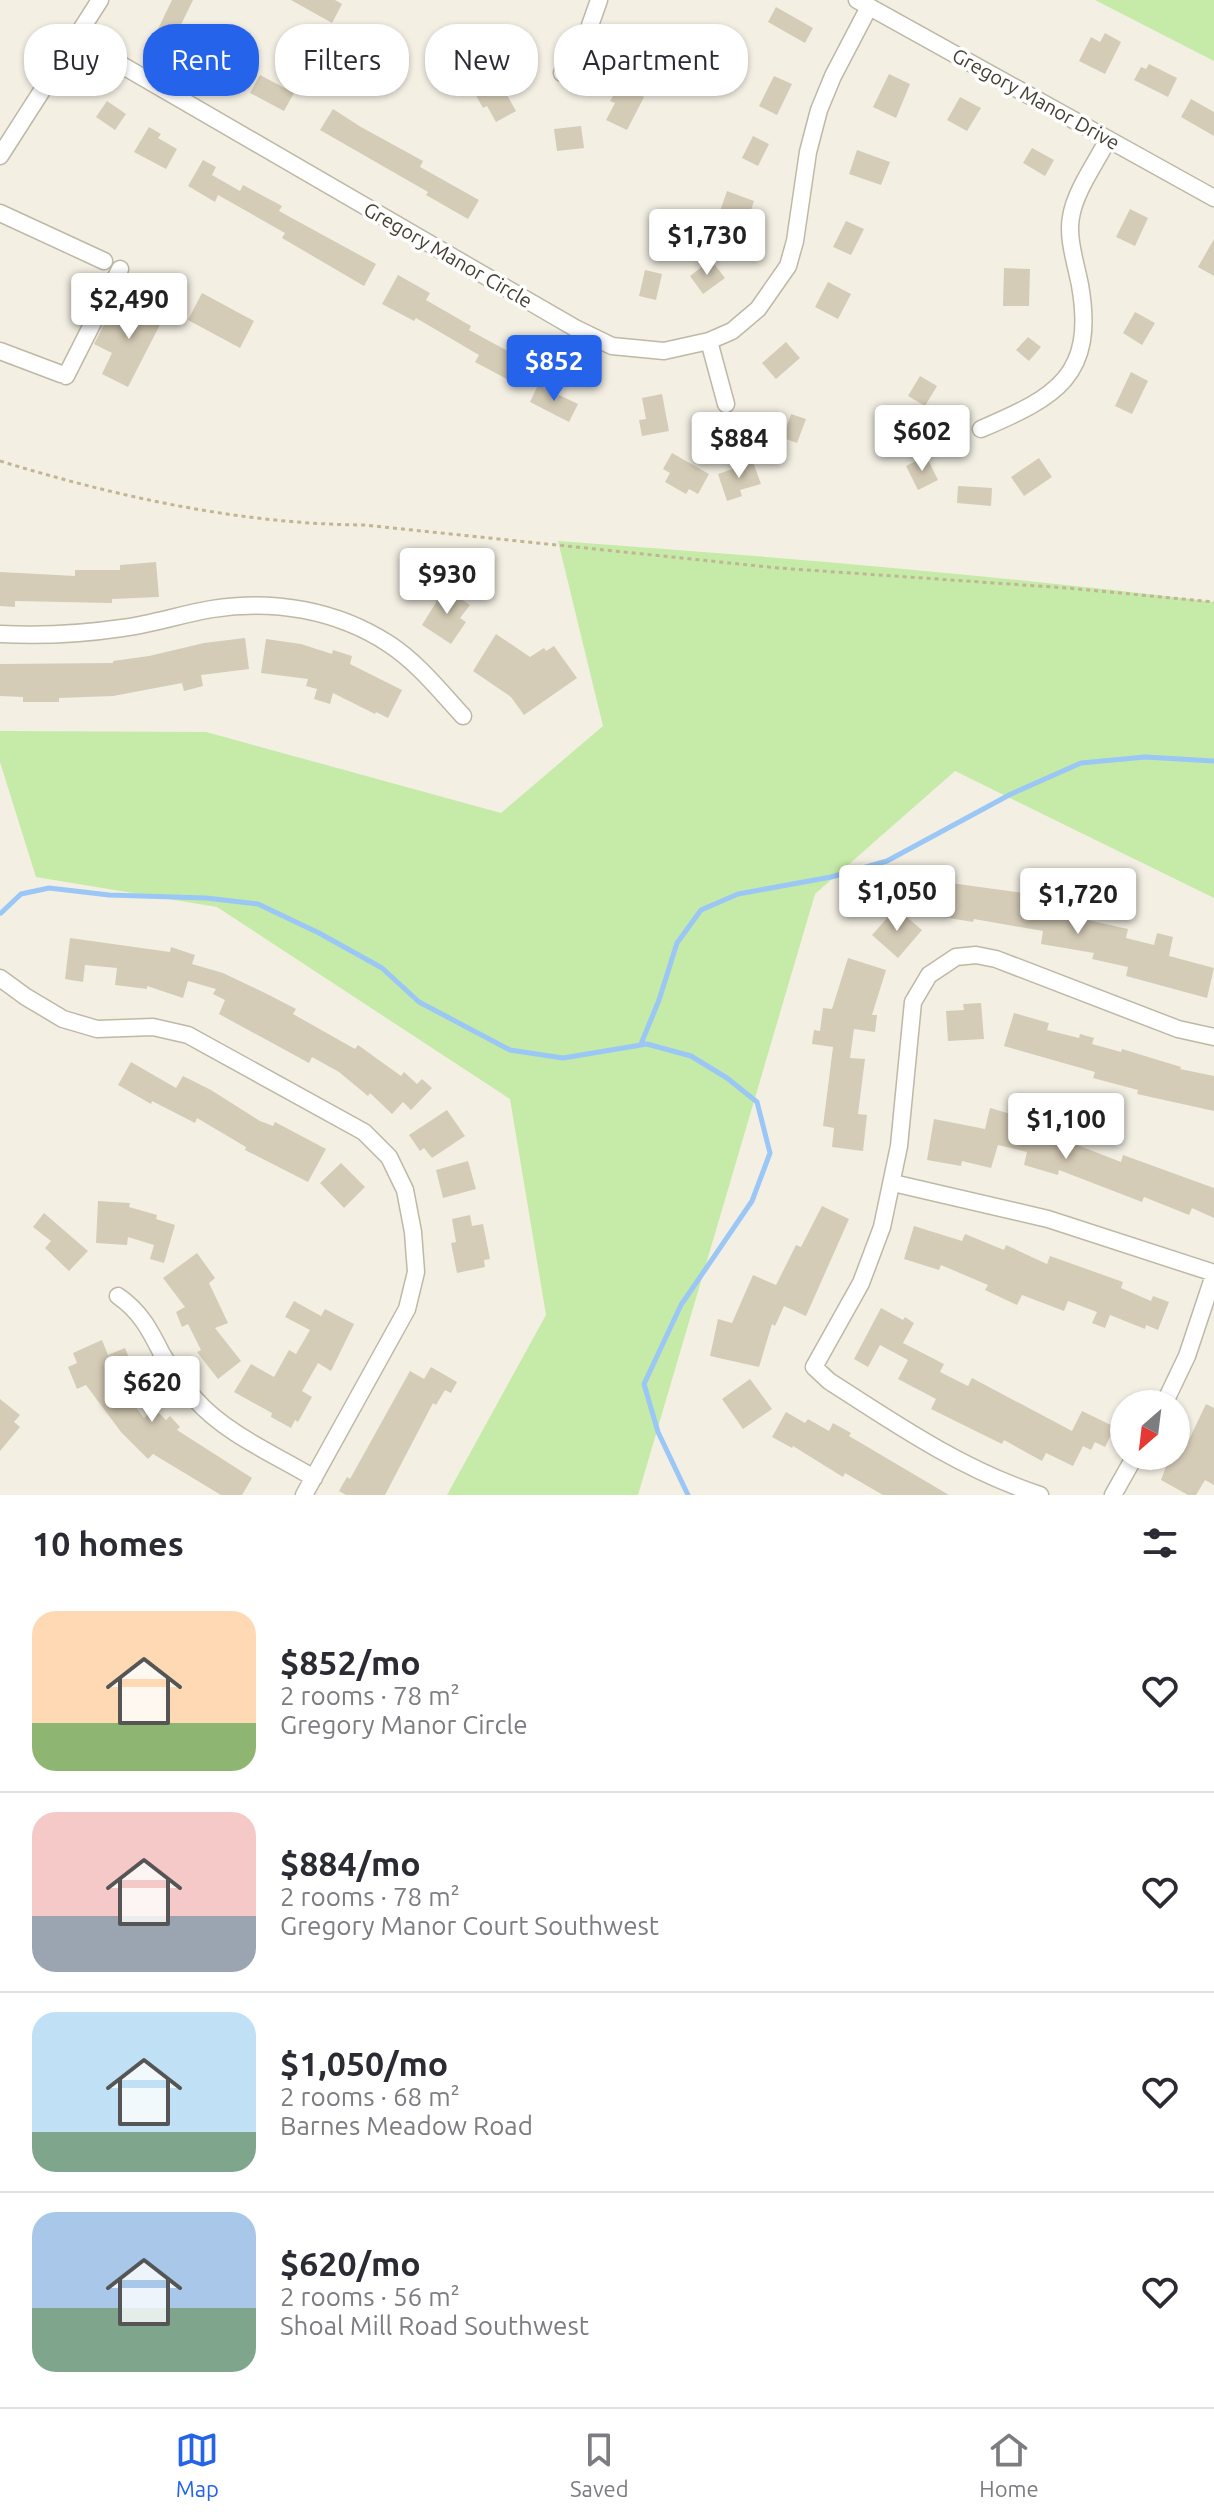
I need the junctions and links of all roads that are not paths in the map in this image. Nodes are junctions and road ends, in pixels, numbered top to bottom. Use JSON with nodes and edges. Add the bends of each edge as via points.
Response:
{"nodes":[{"id":1,"x":100,"y":0,"type":"edge"},
{"id":2,"x":599,"y":0,"type":"edge"},
{"id":3,"x":863,"y":3,"type":"edge"},
{"id":4,"x":84,"y":24,"type":"edge"},
{"id":5,"x":590,"y":24,"type":"edge"},
{"id":6,"x":127,"y":68,"type":"edge"},
{"id":7,"x":38,"y":96,"type":"edge"},
{"id":8,"x":1108,"y":139,"type":"junction"},
{"id":9,"x":0,"y":156,"type":"edge"},
{"id":10,"x":1214,"y":198,"type":"edge"},
{"id":11,"x":0,"y":213,"type":"edge"},
{"id":12,"x":104,"y":261,"type":"dead end"},
{"id":13,"x":120,"y":269,"type":"dead end"},
{"id":14,"x":709,"y":341,"type":"junction"},
{"id":15,"x":0,"y":351,"type":"edge"},
{"id":16,"x":726,"y":404,"type":"dead end"},
{"id":17,"x":981,"y":429,"type":"dead end"},
{"id":18,"x":0,"y":634,"type":"edge"},
{"id":19,"x":463,"y":716,"type":"dead end"},
{"id":20,"x":0,"y":978,"type":"edge"},
{"id":21,"x":1214,"y":1037,"type":"edge"},
{"id":22,"x":893,"y":1183,"type":"junction"},
{"id":23,"x":1214,"y":1274,"type":"edge"},
{"id":24,"x":118,"y":1296,"type":"dead end"},
{"id":25,"x":1171,"y":1390,"type":"edge"},
{"id":26,"x":1127,"y":1470,"type":"edge"},
{"id":27,"x":314,"y":1478,"type":"junction"},
{"id":28,"x":304,"y":1495,"type":"edge"},
{"id":29,"x":1040,"y":1495,"type":"edge"},
{"id":30,"x":1113,"y":1495,"type":"edge"}],
"edges":[{"from":1,"to":4,"type":"street"},
{"from":2,"to":5,"type":"street"},
{"from":3,"to":8,"type":"street","name":"Gregory Manor Drive"},
{"from":3,"to":14,"type":"street","name":"Gregory Manor Circle","via":[[819,110],[788,266],[758,309],[732,331]]},
{"from":6,"to":14,"type":"street","name":"Gregory Manor Circle","via":[[612,346],[664,351]]},
{"from":7,"to":9,"type":"street"},
{"from":8,"to":10,"type":"street","name":"Gregory Manor Drive"},
{"from":8,"to":17,"type":"street","via":[[1071,216],[1084,329],[1076,364],[1048,397]]},
{"from":11,"to":12,"type":"street"},
{"from":13,"to":15,"type":"street","via":[[64,375]]},
{"from":14,"to":16,"type":"street"},
{"from":18,"to":19,"type":"street","via":[[124,628],[243,605],[308,610],[357,626],[389,644],[417,665]]},
{"from":20,"to":27,"type":"street","via":[[63,1019],[97,1029],[153,1027],[188,1035],[364,1132],[389,1157],[405,1190],[416,1272],[407,1309]]},
{"from":21,"to":22,"type":"street","via":[[1178,1029],[996,959],[956,957],[929,975],[913,1002]]},
{"from":22,"to":23,"type":"street","via":[[1048,1219]]},
{"from":22,"to":29,"type":"street","via":[[861,1283],[814,1367],[945,1455]]},
{"from":23,"to":25,"type":"street"},
{"from":24,"to":27,"type":"street","via":[[151,1329],[198,1402],[222,1424]]},
{"from":26,"to":30,"type":"street"},
{"from":27,"to":28,"type":"street"}]}
